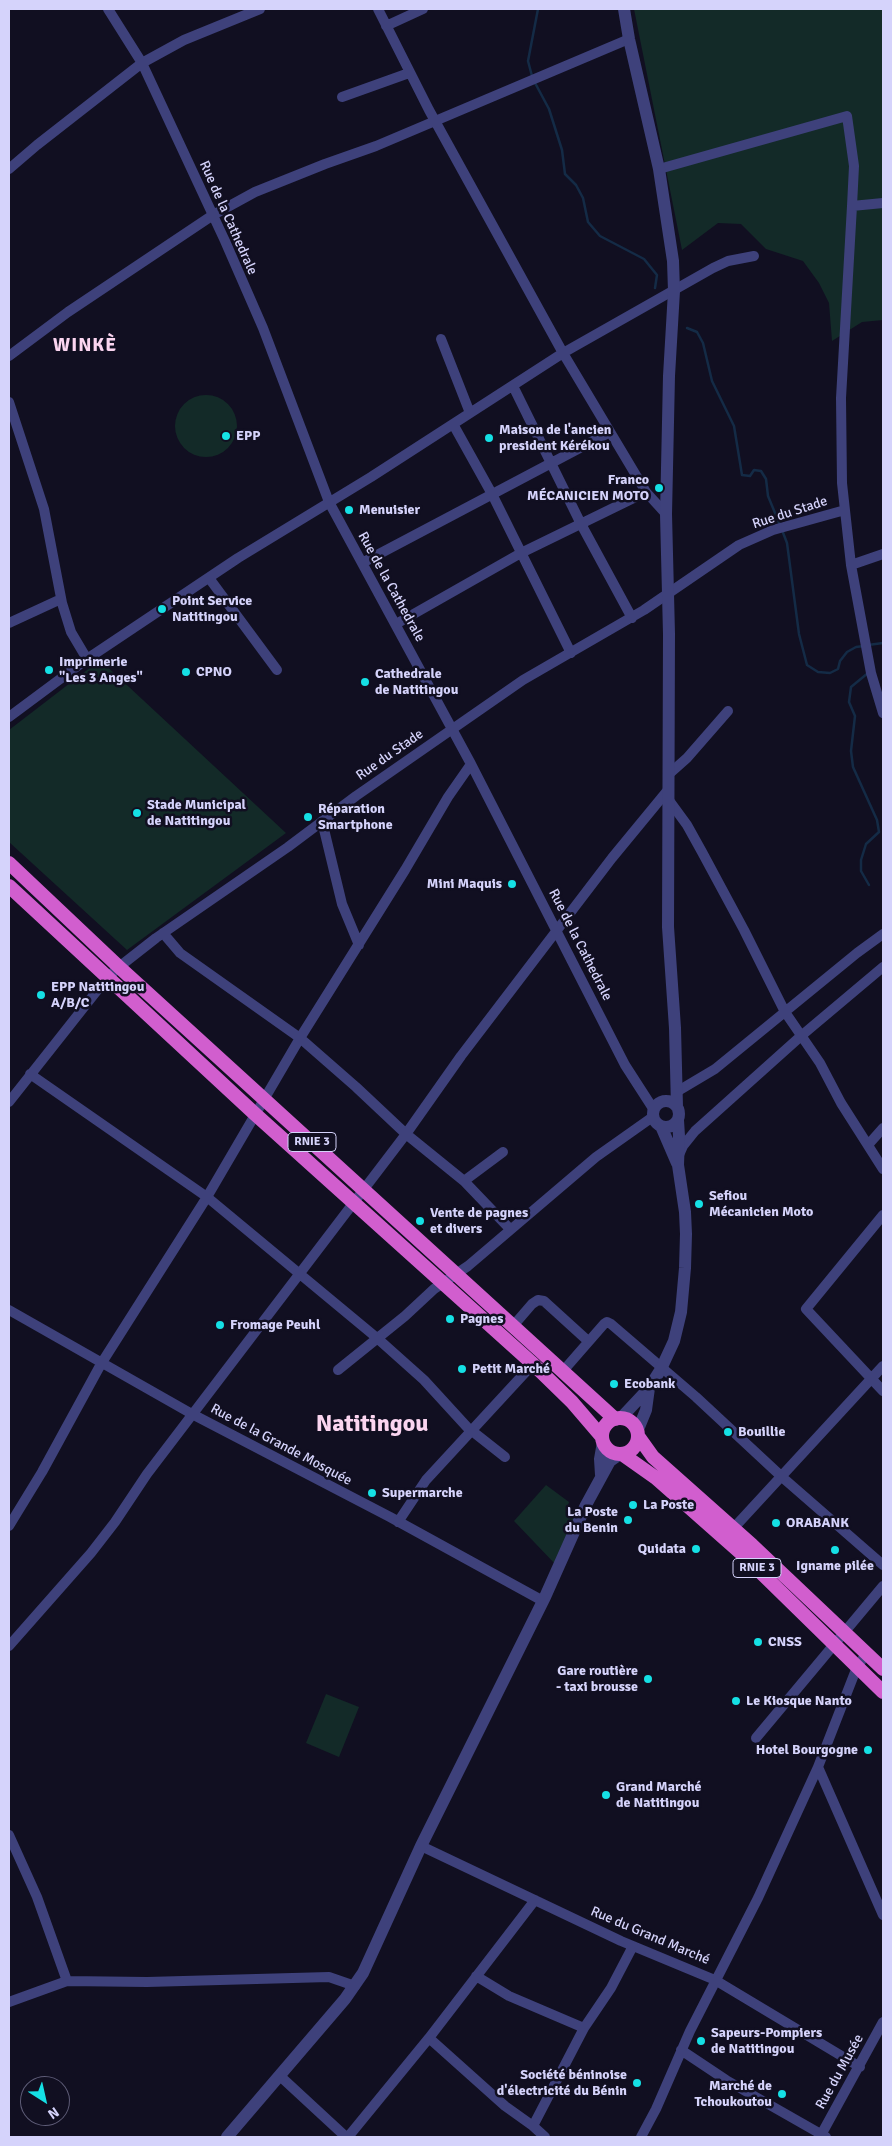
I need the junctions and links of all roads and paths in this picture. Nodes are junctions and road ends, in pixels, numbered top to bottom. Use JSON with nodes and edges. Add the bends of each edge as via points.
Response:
{"nodes":[{"id":1,"x":108,"y":9,"type":"edge"},
{"id":2,"x":260,"y":9,"type":"edge"},
{"id":3,"x":378,"y":9,"type":"edge"},
{"id":4,"x":423,"y":9,"type":"edge"},
{"id":5,"x":624,"y":9,"type":"edge"},
{"id":6,"x":386,"y":26,"type":"junction"},
{"id":7,"x":629,"y":39,"type":"junction"},
{"id":8,"x":142,"y":63,"type":"junction"},
{"id":9,"x":409,"y":73,"type":"junction"},
{"id":10,"x":342,"y":97,"type":"dead end"},
{"id":11,"x":435,"y":121,"type":"junction"},
{"id":12,"x":9,"y":169,"type":"edge"},
{"id":13,"x":659,"y":169,"type":"junction"},
{"id":14,"x":883,"y":203,"type":"edge"},
{"id":15,"x":852,"y":206,"type":"junction"},
{"id":16,"x":212,"y":215,"type":"junction"},
{"id":17,"x":754,"y":256,"type":"dead end"},
{"id":18,"x":674,"y":290,"type":"junction"},
{"id":19,"x":441,"y":339,"type":"dead end"},
{"id":20,"x":563,"y":354,"type":"junction"},
{"id":21,"x":9,"y":356,"type":"edge"},
{"id":22,"x":513,"y":386,"type":"junction"},
{"id":23,"x":9,"y":402,"type":"edge"},
{"id":24,"x":470,"y":413,"type":"junction"},
{"id":25,"x":453,"y":424,"type":"junction"},
{"id":26,"x":610,"y":432,"type":"junction"},
{"id":27,"x":552,"y":462,"type":"junction"},
{"id":28,"x":646,"y":492,"type":"junction"},
{"id":29,"x":492,"y":494,"type":"junction"},
{"id":30,"x":329,"y":502,"type":"junction"},
{"id":31,"x":845,"y":510,"type":"junction"},
{"id":32,"x":666,"y":514,"type":"junction"},
{"id":33,"x":581,"y":524,"type":"junction"},
{"id":34,"x":521,"y":553,"type":"junction"},
{"id":35,"x":883,"y":554,"type":"edge"},
{"id":36,"x":362,"y":563,"type":"junction"},
{"id":37,"x":852,"y":565,"type":"junction"},
{"id":38,"x":209,"y":578,"type":"junction"},
{"id":39,"x":668,"y":594,"type":"junction"},
{"id":40,"x":60,"y":599,"type":"junction"},
{"id":41,"x":632,"y":618,"type":"junction"},
{"id":42,"x":9,"y":623,"type":"edge"},
{"id":43,"x":396,"y":624,"type":"junction"},
{"id":44,"x":571,"y":653,"type":"junction"},
{"id":45,"x":87,"y":660,"type":"junction"},
{"id":46,"x":276,"y":670,"type":"dead end"},
{"id":47,"x":728,"y":711,"type":"dead end"},
{"id":48,"x":883,"y":714,"type":"edge"},
{"id":49,"x":9,"y":717,"type":"edge"},
{"id":50,"x":452,"y":728,"type":"junction"},
{"id":51,"x":471,"y":764,"type":"junction"},
{"id":52,"x":669,"y":774,"type":"junction"},
{"id":53,"x":668,"y":794,"type":"junction"},
{"id":54,"x":322,"y":821,"type":"junction"},
{"id":55,"x":9,"y":863,"type":"edge"},
{"id":56,"x":9,"y":886,"type":"edge"},
{"id":57,"x":557,"y":930,"type":"junction"},
{"id":58,"x":163,"y":933,"type":"junction"},
{"id":59,"x":883,"y":934,"type":"edge"},
{"id":60,"x":359,"y":945,"type":"junction"},
{"id":61,"x":883,"y":966,"type":"edge"},
{"id":62,"x":119,"y":967,"type":"junction"},
{"id":63,"x":107,"y":978,"type":"junction"},
{"id":64,"x":785,"y":1012,"type":"junction"},
{"id":65,"x":801,"y":1036,"type":"junction"},
{"id":66,"x":300,"y":1038,"type":"junction"},
{"id":67,"x":30,"y":1074,"type":"junction"},
{"id":68,"x":678,"y":1091,"type":"junction"},
{"id":69,"x":264,"y":1098,"type":"junction"},
{"id":70,"x":9,"y":1102,"type":"edge"},
{"id":71,"x":255,"y":1114,"type":"junction"},
{"id":72,"x":677,"y":1114,"type":"junction"},
{"id":73,"x":656,"y":1117,"type":"junction"},
{"id":74,"x":883,"y":1128,"type":"edge"},
{"id":75,"x":406,"y":1134,"type":"junction"},
{"id":76,"x":868,"y":1145,"type":"junction"},
{"id":77,"x":503,"y":1152,"type":"dead end"},
{"id":78,"x":678,"y":1161,"type":"junction"},
{"id":79,"x":883,"y":1169,"type":"edge"},
{"id":80,"x":464,"y":1181,"type":"junction"},
{"id":81,"x":363,"y":1188,"type":"junction"},
{"id":82,"x":207,"y":1197,"type":"junction"},
{"id":83,"x":354,"y":1202,"type":"junction"},
{"id":84,"x":883,"y":1215,"type":"edge"},
{"id":85,"x":510,"y":1229,"type":"junction"},
{"id":86,"x":299,"y":1273,"type":"junction"},
{"id":87,"x":456,"y":1274,"type":"junction"},
{"id":88,"x":443,"y":1282,"type":"junction"},
{"id":89,"x":9,"y":1310,"type":"edge"},
{"id":90,"x":513,"y":1326,"type":"junction"},
{"id":91,"x":377,"y":1338,"type":"junction"},
{"id":92,"x":588,"y":1342,"type":"junction"},
{"id":93,"x":101,"y":1364,"type":"junction"},
{"id":94,"x":534,"y":1364,"type":"junction"},
{"id":95,"x":883,"y":1366,"type":"edge"},
{"id":96,"x":661,"y":1369,"type":"junction"},
{"id":97,"x":338,"y":1370,"type":"dead end"},
{"id":98,"x":563,"y":1371,"type":"junction"},
{"id":99,"x":870,"y":1380,"type":"junction"},
{"id":100,"x":649,"y":1388,"type":"junction"},
{"id":101,"x":883,"y":1391,"type":"edge"},
{"id":102,"x":192,"y":1414,"type":"junction"},
{"id":103,"x":618,"y":1419,"type":"junction"},
{"id":104,"x":472,"y":1429,"type":"junction"},
{"id":105,"x":638,"y":1434,"type":"junction"},
{"id":106,"x":603,"y":1440,"type":"junction"},
{"id":107,"x":621,"y":1454,"type":"junction"},
{"id":108,"x":505,"y":1457,"type":"dead end"},
{"id":109,"x":601,"y":1475,"type":"junction"},
{"id":110,"x":782,"y":1477,"type":"junction"},
{"id":111,"x":398,"y":1522,"type":"junction"},
{"id":112,"x":9,"y":1526,"type":"edge"},
{"id":113,"x":734,"y":1528,"type":"junction"},
{"id":114,"x":723,"y":1539,"type":"junction"},
{"id":115,"x":883,"y":1565,"type":"edge"},
{"id":116,"x":883,"y":1586,"type":"edge"},
{"id":117,"x":543,"y":1601,"type":"junction"},
{"id":118,"x":839,"y":1639,"type":"junction"},
{"id":119,"x":9,"y":1646,"type":"edge"},
{"id":120,"x":866,"y":1654,"type":"junction"},
{"id":121,"x":858,"y":1667,"type":"junction"},
{"id":122,"x":883,"y":1670,"type":"edge"},
{"id":123,"x":883,"y":1692,"type":"edge"},
{"id":124,"x":756,"y":1738,"type":"dead end"},
{"id":125,"x":818,"y":1768,"type":"junction"},
{"id":126,"x":9,"y":1835,"type":"edge"},
{"id":127,"x":421,"y":1846,"type":"junction"},
{"id":128,"x":535,"y":1900,"type":"junction"},
{"id":129,"x":883,"y":1915,"type":"edge"},
{"id":130,"x":633,"y":1946,"type":"junction"},
{"id":131,"x":476,"y":1976,"type":"junction"},
{"id":132,"x":716,"y":1980,"type":"junction"},
{"id":133,"x":67,"y":1981,"type":"junction"},
{"id":134,"x":355,"y":1986,"type":"junction"},
{"id":135,"x":9,"y":2002,"type":"edge"},
{"id":136,"x":883,"y":2022,"type":"edge"},
{"id":137,"x":584,"y":2028,"type":"junction"},
{"id":138,"x":429,"y":2038,"type":"junction"},
{"id":139,"x":681,"y":2050,"type":"junction"},
{"id":140,"x":860,"y":2067,"type":"junction"},
{"id":141,"x":280,"y":2076,"type":"junction"},
{"id":142,"x":533,"y":2126,"type":"junction"},
{"id":143,"x":824,"y":2136,"type":"edge"},
{"id":144,"x":227,"y":2137,"type":"edge"},
{"id":145,"x":347,"y":2137,"type":"edge"},
{"id":146,"x":544,"y":2137,"type":"edge"},
{"id":147,"x":641,"y":2137,"type":"edge"}],
"edges":[{"from":1,"to":8,"type":"street","name":"Rue de la Cathedrale"},
{"from":2,"to":8,"type":"street","via":[[184,40]]},
{"from":3,"to":6,"type":"street"},
{"from":4,"to":6,"type":"street"},
{"from":5,"to":7,"type":"street"},
{"from":6,"to":9,"type":"street"},
{"from":7,"to":11,"type":"street"},
{"from":7,"to":13,"type":"street"},
{"from":8,"to":12,"type":"street"},
{"from":8,"to":16,"type":"street","name":"Rue de la Cathedrale"},
{"from":9,"to":10,"type":"street"},
{"from":9,"to":11,"type":"street"},
{"from":11,"to":16,"type":"street","via":[[281,180]]},
{"from":11,"to":20,"type":"street"},
{"from":13,"to":15,"type":"street","via":[[847,116],[854,166]]},
{"from":13,"to":18,"type":"street","via":[[673,261]]},
{"from":14,"to":15,"type":"street"},
{"from":15,"to":31,"type":"street","via":[[841,398]]},
{"from":16,"to":21,"type":"street"},
{"from":16,"to":30,"type":"street","name":"Rue de la Cathedrale","via":[[263,328]]},
{"from":17,"to":18,"type":"street","via":[[728,261]]},
{"from":18,"to":20,"type":"street"},
{"from":18,"to":32,"type":"street"},
{"from":19,"to":24,"type":"street"},
{"from":20,"to":22,"type":"street"},
{"from":20,"to":26,"type":"street"},
{"from":22,"to":24,"type":"street"},
{"from":22,"to":27,"type":"street"},
{"from":23,"to":40,"type":"street","via":[[44,509]]},
{"from":24,"to":25,"type":"street"},
{"from":25,"to":29,"type":"street"},
{"from":25,"to":30,"type":"street"},
{"from":26,"to":27,"type":"street"},
{"from":26,"to":28,"type":"street"},
{"from":27,"to":29,"type":"street"},
{"from":27,"to":33,"type":"street"},
{"from":28,"to":32,"type":"street"},
{"from":28,"to":33,"type":"street"},
{"from":29,"to":34,"type":"street"},
{"from":29,"to":36,"type":"street"},
{"from":30,"to":36,"type":"street","name":"Rue de la Cathedrale"},
{"from":30,"to":38,"type":"street"},
{"from":31,"to":37,"type":"street"},
{"from":31,"to":39,"type":"street","name":"Rue du Stade","via":[[766,532],[739,544]]},
{"from":32,"to":39,"type":"street"},
{"from":33,"to":34,"type":"street"},
{"from":33,"to":41,"type":"street"},
{"from":34,"to":43,"type":"street"},
{"from":34,"to":44,"type":"street"},
{"from":35,"to":37,"type":"street"},
{"from":36,"to":43,"type":"street","name":"Rue de la Cathedrale"},
{"from":37,"to":48,"type":"street","via":[[871,673]]},
{"from":38,"to":45,"type":"street"},
{"from":38,"to":46,"type":"street"},
{"from":39,"to":41,"type":"street","name":"Rue du Stade"},
{"from":39,"to":52,"type":"street"},
{"from":40,"to":42,"type":"street"},
{"from":40,"to":45,"type":"street"},
{"from":41,"to":44,"type":"street","name":"Rue du Stade"},
{"from":43,"to":50,"type":"street","name":"Rue de la Cathedrale"},
{"from":44,"to":50,"type":"street","name":"Rue du Stade","via":[[523,680]]},
{"from":45,"to":49,"type":"street"},
{"from":47,"to":52,"type":"street"},
{"from":50,"to":51,"type":"street","name":"Rue de la Cathedrale"},
{"from":50,"to":54,"type":"street","name":"Rue du Stade"},
{"from":51,"to":57,"type":"street","name":"Rue de la Cathedrale"},
{"from":51,"to":60,"type":"street"},
{"from":52,"to":53,"type":"street"},
{"from":53,"to":57,"type":"street","via":[[612,858]]},
{"from":53,"to":64,"type":"street","via":[[716,878]]},
{"from":53,"to":68,"type":"street","via":[[668,927]]},
{"from":54,"to":58,"type":"street","name":"Rue du Stade"},
{"from":54,"to":60,"type":"street","via":[[342,904]]},
{"from":55,"to":62,"type":"highway","number":"RNIE 3"},
{"from":56,"to":63,"type":"highway","number":"RNIE 3"},
{"from":57,"to":73,"type":"street","name":"Rue de la Cathedrale","via":[[625,1065]]},
{"from":57,"to":75,"type":"street"},
{"from":58,"to":62,"type":"street","name":"Rue du Stade"},
{"from":58,"to":66,"type":"street","via":[[180,953]]},
{"from":59,"to":64,"type":"street"},
{"from":60,"to":66,"type":"street"},
{"from":61,"to":65,"type":"street"},
{"from":62,"to":63,"type":"street","name":"Rue du Stade"},
{"from":62,"to":69,"type":"highway","number":"RNIE 3"},
{"from":63,"to":67,"type":"street","name":"Rue du Stade"},
{"from":63,"to":71,"type":"highway","number":"RNIE 3"},
{"from":64,"to":65,"type":"street"},
{"from":64,"to":68,"type":"street","via":[[715,1069]]},
{"from":65,"to":76,"type":"street"},
{"from":65,"to":78,"type":"street","via":[[696,1131],[683,1146]]},
{"from":66,"to":69,"type":"street"},
{"from":66,"to":75,"type":"street"},
{"from":67,"to":70,"type":"street","name":"Rue du Stade"},
{"from":67,"to":82,"type":"street"},
{"from":68,"to":72,"type":"street"},
{"from":69,"to":71,"type":"street"},
{"from":69,"to":81,"type":"highway","number":"RNIE 3"},
{"from":71,"to":82,"type":"street"},
{"from":71,"to":83,"type":"highway","number":"RNIE 3"},
{"from":72,"to":73,"type":"street","via":[[669,1127]]},
{"from":72,"to":73,"type":"street","via":[[668,1102],[658,1105]]},
{"from":72,"to":78,"type":"street"},
{"from":73,"to":78,"type":"street"},
{"from":73,"to":85,"type":"street","via":[[596,1157]]},
{"from":74,"to":76,"type":"street"},
{"from":75,"to":80,"type":"street"},
{"from":75,"to":81,"type":"street"},
{"from":76,"to":79,"type":"street"},
{"from":77,"to":80,"type":"street"},
{"from":78,"to":96,"type":"street","via":[[685,1212],[684,1294],[676,1336]]},
{"from":80,"to":85,"type":"street"},
{"from":81,"to":83,"type":"street"},
{"from":81,"to":87,"type":"highway","number":"RNIE 3"},
{"from":82,"to":86,"type":"street"},
{"from":82,"to":93,"type":"street"},
{"from":83,"to":86,"type":"street"},
{"from":83,"to":88,"type":"highway","number":"RNIE 3"},
{"from":84,"to":99,"type":"street","via":[[806,1309]]},
{"from":85,"to":87,"type":"street"},
{"from":86,"to":91,"type":"street"},
{"from":86,"to":102,"type":"street"},
{"from":87,"to":88,"type":"street"},
{"from":87,"to":90,"type":"highway","number":"RNIE 3"},
{"from":88,"to":91,"type":"street"},
{"from":88,"to":94,"type":"highway","number":"RNIE 3"},
{"from":89,"to":93,"type":"street","name":"Rue de la Grande Mosquée"},
{"from":90,"to":92,"type":"street","via":[[532,1304],[544,1301]]},
{"from":90,"to":98,"type":"highway","number":"RNIE 3"},
{"from":91,"to":97,"type":"street"},
{"from":91,"to":104,"type":"street"},
{"from":92,"to":96,"type":"street","via":[[607,1322]]},
{"from":92,"to":98,"type":"street"},
{"from":93,"to":102,"type":"street","name":"Rue de la Grande Mosquée"},
{"from":93,"to":112,"type":"street"},
{"from":94,"to":104,"type":"street"},
{"from":94,"to":106,"type":"highway","number":"RNIE 3","via":[[572,1402]]},
{"from":95,"to":99,"type":"street"},
{"from":96,"to":100,"type":"street"},
{"from":96,"to":110,"type":"street"},
{"from":98,"to":103,"type":"highway","number":"RNIE 3"},
{"from":99,"to":101,"type":"street"},
{"from":99,"to":110,"type":"street"},
{"from":100,"to":103,"type":"street"},
{"from":100,"to":105,"type":"street"},
{"from":102,"to":111,"type":"street","name":"Rue de la Grande Mosquée"},
{"from":102,"to":119,"type":"street","via":[[91,1553]]},
{"from":103,"to":105,"type":"highway","number":"RNIE 3","via":[[633,1424]]},
{"from":103,"to":106,"type":"highway","via":[[604,1428]]},
{"from":104,"to":108,"type":"street"},
{"from":104,"to":111,"type":"street","via":[[426,1480]]},
{"from":105,"to":107,"type":"highway","via":[[635,1446]]},
{"from":105,"to":113,"type":"highway","number":"RNIE 3","via":[[653,1457]]},
{"from":106,"to":107,"type":"highway","number":"RNIE 3","via":[[610,1452]]},
{"from":106,"to":109,"type":"street"},
{"from":107,"to":109,"type":"street","via":[[610,1461]]},
{"from":107,"to":114,"type":"highway","number":"RNIE 3","via":[[656,1478]]},
{"from":109,"to":117,"type":"street"},
{"from":110,"to":113,"type":"street"},
{"from":110,"to":115,"type":"street"},
{"from":111,"to":117,"type":"street","name":"Rue de la Grande Mosquée"},
{"from":113,"to":114,"type":"street"},
{"from":113,"to":118,"type":"highway","number":"RNIE 3"},
{"from":114,"to":118,"type":"highway","number":"RNIE 3"},
{"from":116,"to":118,"type":"street"},
{"from":117,"to":127,"type":"street"},
{"from":118,"to":120,"type":"highway","number":"RNIE 3"},
{"from":118,"to":121,"type":"highway","number":"RNIE 3"},
{"from":118,"to":124,"type":"street"},
{"from":120,"to":121,"type":"street"},
{"from":120,"to":122,"type":"highway","number":"RNIE 3"},
{"from":121,"to":123,"type":"highway","number":"RNIE 3"},
{"from":121,"to":125,"type":"street"},
{"from":125,"to":129,"type":"street"},
{"from":125,"to":132,"type":"street"},
{"from":126,"to":133,"type":"street","via":[[37,1897]]},
{"from":127,"to":128,"type":"street","name":"Rue du Grand Marché"},
{"from":127,"to":134,"type":"street"},
{"from":128,"to":130,"type":"street","name":"Rue du Grand Marché"},
{"from":128,"to":131,"type":"street"},
{"from":130,"to":132,"type":"street","name":"Rue du Grand Marché"},
{"from":130,"to":137,"type":"street","via":[[611,1988]]},
{"from":131,"to":137,"type":"street","via":[[509,1996]]},
{"from":131,"to":138,"type":"street"},
{"from":132,"to":139,"type":"street"},
{"from":132,"to":140,"type":"street","name":"Rue du Grand Marché"},
{"from":133,"to":134,"type":"street","via":[[167,1982],[329,1977]]},
{"from":133,"to":135,"type":"street"},
{"from":134,"to":141,"type":"street"},
{"from":136,"to":140,"type":"street","name":"Rue du Musée"},
{"from":137,"to":142,"type":"street"},
{"from":138,"to":142,"type":"street","via":[[505,2106]]},
{"from":138,"to":145,"type":"street"},
{"from":139,"to":143,"type":"street","via":[[726,2080]]},
{"from":139,"to":147,"type":"street"},
{"from":140,"to":143,"type":"street","name":"Rue du Musée"},
{"from":141,"to":144,"type":"street"},
{"from":141,"to":145,"type":"street"},
{"from":142,"to":146,"type":"street"}]}
